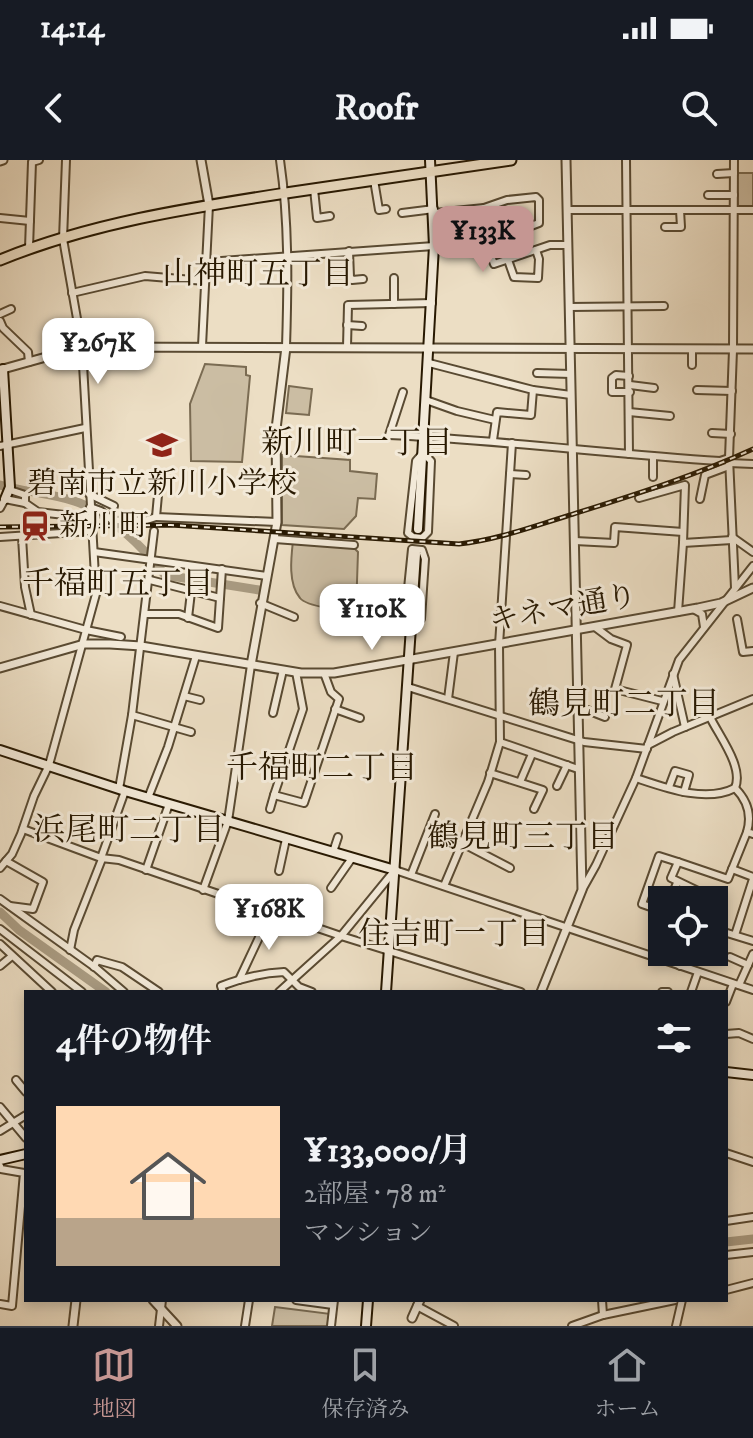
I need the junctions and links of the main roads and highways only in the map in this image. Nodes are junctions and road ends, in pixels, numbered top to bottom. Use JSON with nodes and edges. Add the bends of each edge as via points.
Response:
{"nodes":[{"id":1,"x":430,"y":160,"type":"edge"},
{"id":2,"x":511,"y":160,"type":"edge"},
{"id":3,"x":432,"y":171,"type":"junction"},
{"id":4,"x":0,"y":260,"type":"edge"},
{"id":5,"x":2,"y":370,"type":"edge"},
{"id":6,"x":4,"y":446,"type":"edge"},
{"id":7,"x":8,"y":494,"type":"road end"},
{"id":8,"x":418,"y":529,"type":"tunnel mouth"},
{"id":9,"x":416,"y":554,"type":"tunnel mouth"},
{"id":10,"x":0,"y":750,"type":"edge"},
{"id":11,"x":395,"y":870,"type":"junction"},
{"id":12,"x":386,"y":990,"type":"edge"},
{"id":13,"x":728,"y":1072,"type":"edge"},
{"id":14,"x":753,"y":1075,"type":"edge"},
{"id":15,"x":24,"y":1155,"type":"edge"},
{"id":16,"x":0,"y":1163,"type":"edge"},
{"id":17,"x":368,"y":1302,"type":"edge"},
{"id":18,"x":366,"y":1326,"type":"edge"}],
"edges":[{"from":1,"to":3,"type":"main road"},
{"from":2,"to":3,"type":"main road"},
{"from":3,"to":4,"type":"main road","via":[[209,205],[122,223]]},
{"from":3,"to":8,"type":"main road","via":[[432,303]]},
{"from":5,"to":6,"type":"main road"},
{"from":6,"to":7,"type":"main road"},
{"from":9,"to":11,"type":"main road"},
{"from":10,"to":11,"type":"main road"},
{"from":11,"to":12,"type":"main road"},
{"from":13,"to":14,"type":"main road"},
{"from":15,"to":16,"type":"main road"},
{"from":17,"to":18,"type":"main road"}]}
